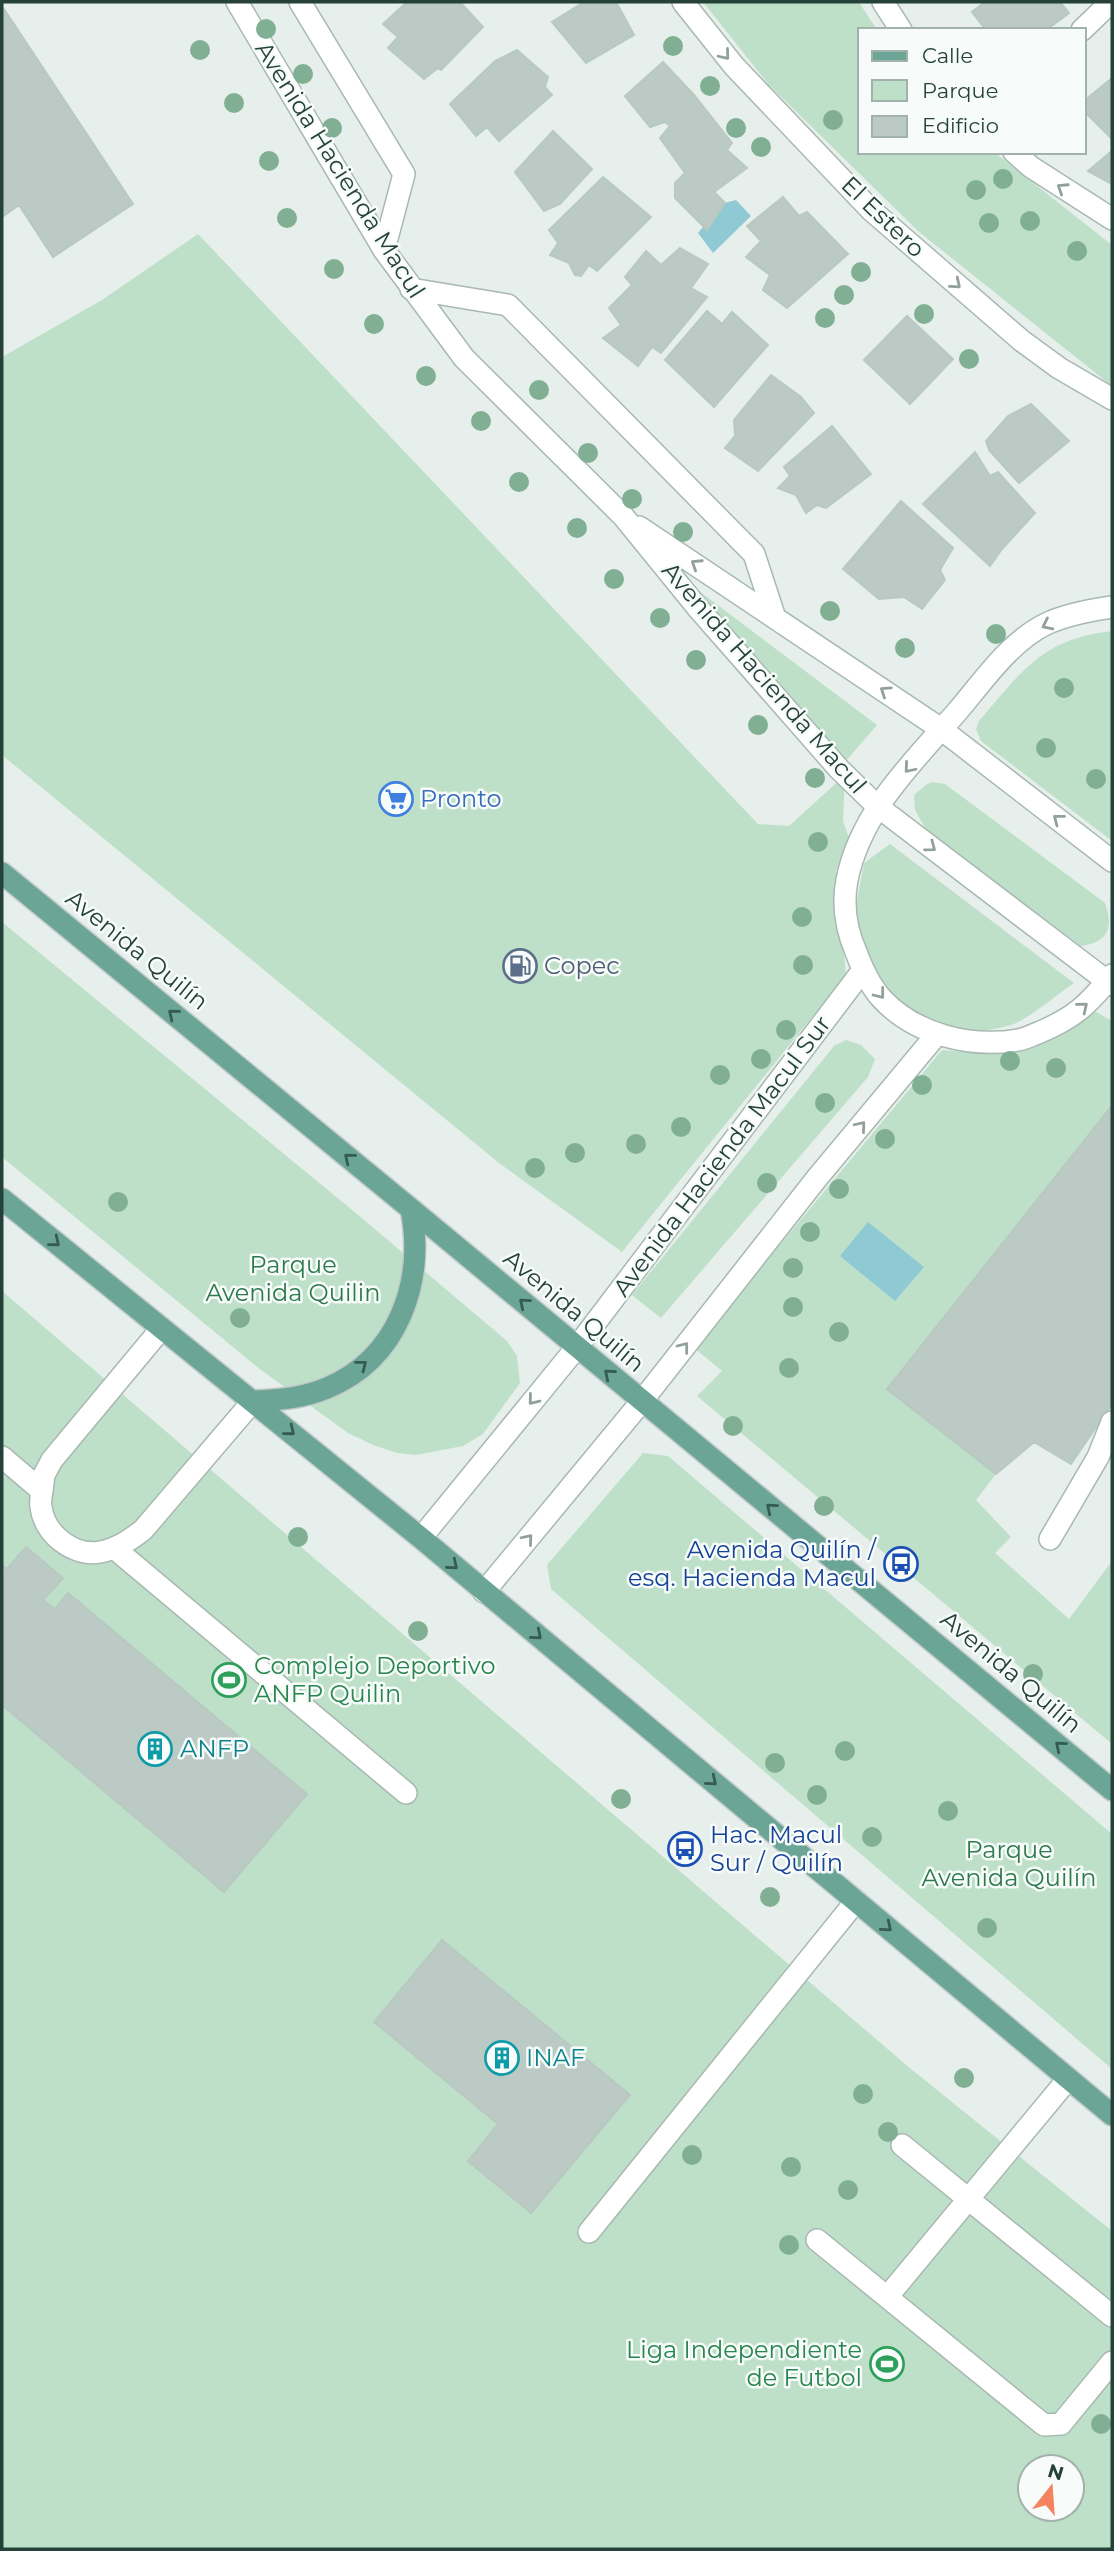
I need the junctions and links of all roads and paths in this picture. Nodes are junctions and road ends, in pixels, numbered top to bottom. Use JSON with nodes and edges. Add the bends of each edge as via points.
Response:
{"nodes":[{"id":1,"x":237,"y":2,"type":"edge"},
{"id":2,"x":300,"y":2,"type":"edge"},
{"id":3,"x":683,"y":2,"type":"edge"},
{"id":4,"x":883,"y":2,"type":"edge"},
{"id":5,"x":1111,"y":2,"type":"edge"},
{"id":6,"x":900,"y":28,"type":"edge"},
{"id":7,"x":1084,"y":28,"type":"edge"},
{"id":8,"x":1016,"y":154,"type":"edge"},
{"id":9,"x":1112,"y":219,"type":"edge"},
{"id":10,"x":384,"y":250,"type":"junction"},
{"id":11,"x":411,"y":289,"type":"junction"},
{"id":12,"x":1112,"y":399,"type":"edge"},
{"id":13,"x":623,"y":516,"type":"junction"},
{"id":14,"x":1112,"y":607,"type":"edge"},
{"id":15,"x":774,"y":615,"type":"junction"},
{"id":16,"x":941,"y":729,"type":"junction"},
{"id":17,"x":877,"y":806,"type":"junction"},
{"id":18,"x":1112,"y":861,"type":"edge"},
{"id":19,"x":2,"y":873,"type":"edge"},
{"id":20,"x":863,"y":970,"type":"junction"},
{"id":21,"x":1111,"y":981,"type":"edge"},
{"id":22,"x":937,"y":1034,"type":"junction"},
{"id":23,"x":2,"y":1199,"type":"edge"},
{"id":24,"x":411,"y":1209,"type":"junction"},
{"id":25,"x":161,"y":1329,"type":"junction"},
{"id":26,"x":577,"y":1347,"type":"junction"},
{"id":27,"x":253,"y":1401,"type":"junction"},
{"id":28,"x":642,"y":1401,"type":"junction"},
{"id":29,"x":1112,"y":1422,"type":"edge"},
{"id":30,"x":2,"y":1457,"type":"edge"},
{"id":31,"x":42,"y":1491,"type":"junction"},
{"id":32,"x":421,"y":1538,"type":"junction"},
{"id":33,"x":1050,"y":1539,"type":"dead end"},
{"id":34,"x":114,"y":1548,"type":"junction"},
{"id":35,"x":485,"y":1592,"type":"junction"},
{"id":36,"x":1112,"y":1790,"type":"edge"},
{"id":37,"x":406,"y":1793,"type":"dead end"},
{"id":38,"x":856,"y":1901,"type":"junction"},
{"id":39,"x":1068,"y":2079,"type":"junction"},
{"id":40,"x":1112,"y":2115,"type":"edge"},
{"id":41,"x":902,"y":2145,"type":"dead end"},
{"id":42,"x":968,"y":2199,"type":"junction"},
{"id":43,"x":589,"y":2232,"type":"dead end"},
{"id":44,"x":817,"y":2240,"type":"dead end"},
{"id":45,"x":888,"y":2296,"type":"junction"},
{"id":46,"x":1112,"y":2315,"type":"edge"},
{"id":47,"x":1112,"y":2362,"type":"edge"}],
"edges":[{"from":1,"to":10,"type":"street","name":"Avenida Hacienda Macul"},
{"from":2,"to":10,"type":"street","via":[[404,174]]},
{"from":3,"to":12,"type":"street","name":"El Estero","one_way":true,"via":[[734,66],[871,209],[1022,341]]},
{"from":4,"to":6,"type":"street"},
{"from":5,"to":7,"type":"street"},
{"from":9,"to":8,"type":"street","one_way":true},
{"from":10,"to":11,"type":"street","name":"Avenida Hacienda Macul"},
{"from":11,"to":13,"type":"street","name":"Avenida Hacienda Macul","via":[[464,358]]},
{"from":11,"to":15,"type":"street","via":[[509,305],[754,554]]},
{"from":15,"to":13,"type":"street","name":"Avenida Hacienda Macul","one_way":true},
{"from":13,"to":17,"type":"street","name":"Avenida Hacienda Macul","via":[[697,607]]},
{"from":14,"to":16,"type":"street","one_way":true,"via":[[1045,624],[1017,644]]},
{"from":16,"to":15,"type":"street","name":"Avenida Hacienda Macul","one_way":true},
{"from":16,"to":17,"type":"street","one_way":true},
{"from":18,"to":16,"type":"street","name":"Avenida Hacienda Macul","one_way":true},
{"from":17,"to":20,"type":"street","via":[[856,852],[844,904],[848,932]]},
{"from":17,"to":21,"type":"street","name":"Avenida Hacienda Macul","one_way":true},
{"from":24,"to":19,"type":"main road","name":"Avenida Quilín","one_way":true},
{"from":20,"to":22,"type":"street","one_way":true,"via":[[881,998]]},
{"from":20,"to":26,"type":"street","name":"Avenida Hacienda Macul Sur"},
{"from":22,"to":21,"type":"street","one_way":true,"via":[[972,1043],[1020,1040],[1064,1022]]},
{"from":28,"to":22,"type":"street","one_way":true},
{"from":23,"to":25,"type":"main road","one_way":true},
{"from":26,"to":24,"type":"main road","name":"Avenida Quilín","one_way":true},
{"from":27,"to":24,"type":"main road","one_way":true,"via":[[279,1400],[329,1387],[371,1357],[388,1338],[412,1284],[416,1233]]},
{"from":25,"to":27,"type":"main road"},
{"from":25,"to":31,"type":"street","via":[[51,1460]]},
{"from":28,"to":26,"type":"main road","name":"Avenida Quilín","one_way":true},
{"from":26,"to":32,"type":"street","name":"Avenida Hacienda Macul Sur","one_way":true},
{"from":27,"to":32,"type":"main road","one_way":true},
{"from":27,"to":34,"type":"street","via":[[144,1530]]},
{"from":35,"to":28,"type":"street","one_way":true},
{"from":36,"to":28,"type":"main road","name":"Avenida Quilín","one_way":true},
{"from":29,"to":33,"type":"street","via":[[1098,1457]]},
{"from":30,"to":31,"type":"street"},
{"from":31,"to":34,"type":"street","via":[[41,1509],[50,1530],[63,1543],[98,1553]]},
{"from":32,"to":35,"type":"main road","one_way":true},
{"from":34,"to":37,"type":"street"},
{"from":35,"to":38,"type":"main road","one_way":true},
{"from":38,"to":39,"type":"main road","one_way":true},
{"from":38,"to":43,"type":"street"},
{"from":39,"to":40,"type":"main road"},
{"from":39,"to":42,"type":"street"},
{"from":41,"to":42,"type":"street"},
{"from":42,"to":45,"type":"street"},
{"from":42,"to":46,"type":"street"},
{"from":44,"to":45,"type":"street"},
{"from":45,"to":47,"type":"street","via":[[1044,2426],[1061,2424]]}]}
